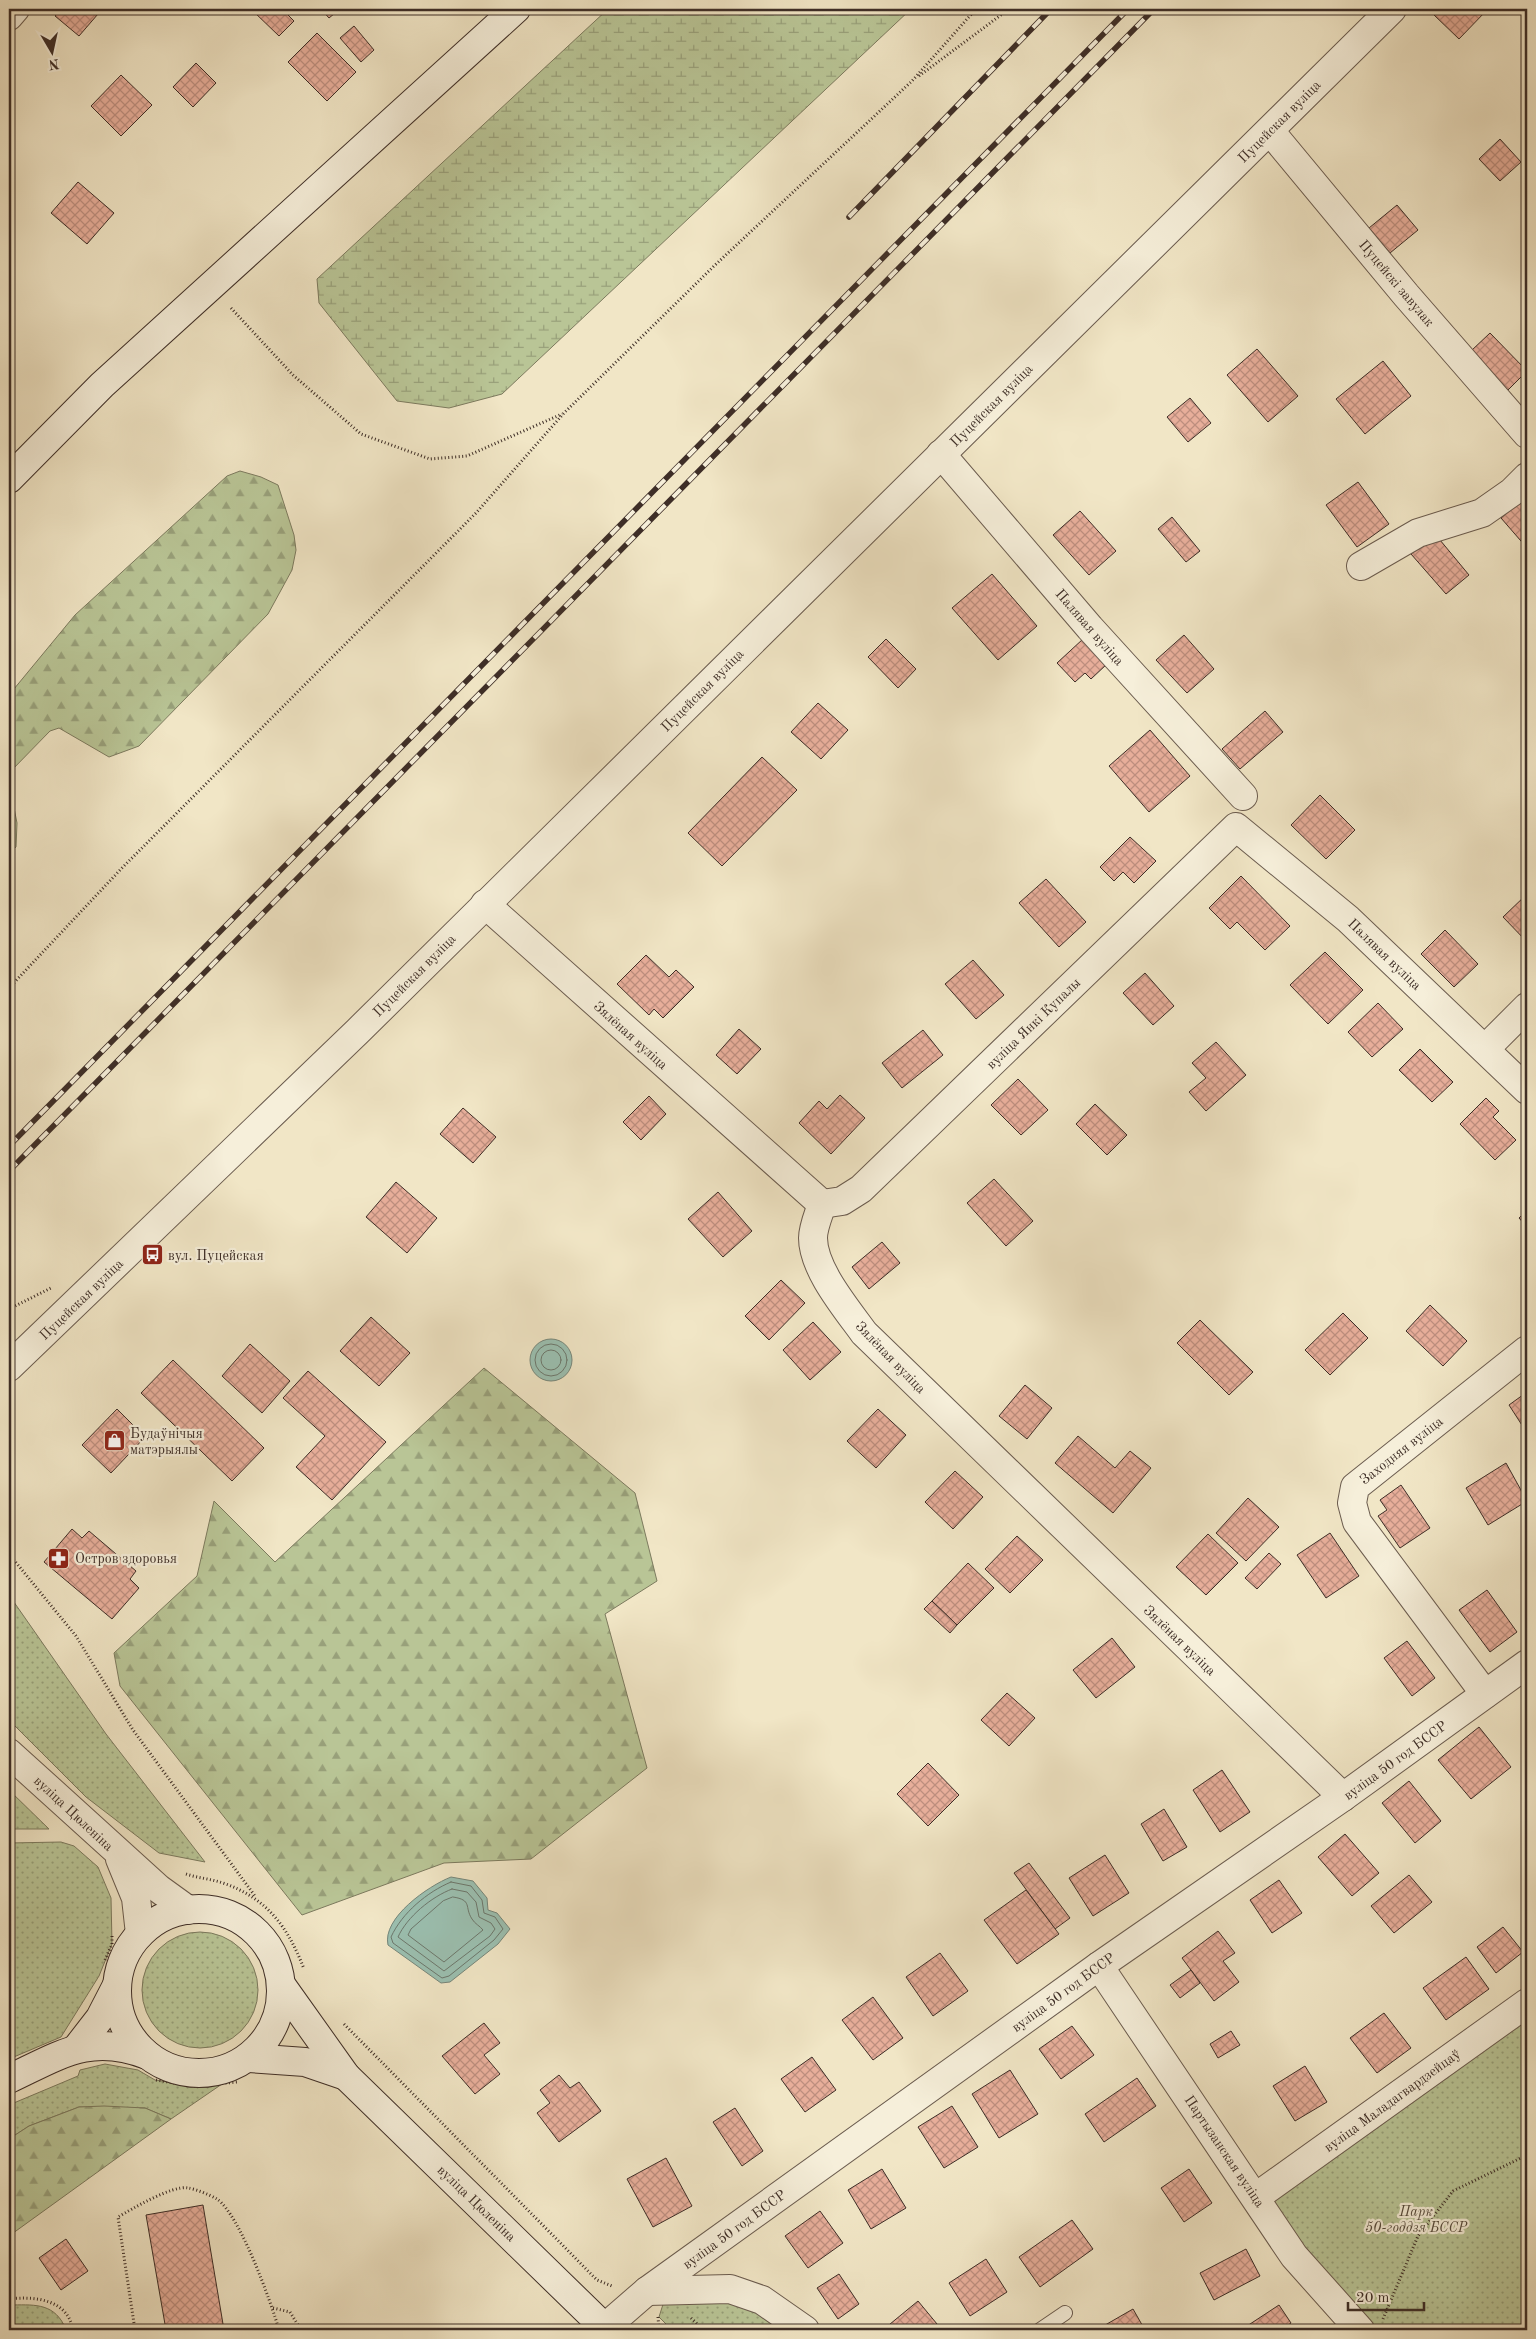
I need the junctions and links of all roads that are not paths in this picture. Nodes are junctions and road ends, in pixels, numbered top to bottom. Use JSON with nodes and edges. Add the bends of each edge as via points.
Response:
{"nodes":[{"id":1,"x":15,"y":9,"type":"edge"},
{"id":2,"x":516,"y":9,"type":"edge"},
{"id":3,"x":1392,"y":9,"type":"edge"},
{"id":4,"x":9,"y":16,"type":"edge"},
{"id":5,"x":1270,"y":131,"type":"junction"},
{"id":6,"x":1527,"y":434,"type":"edge"},
{"id":7,"x":941,"y":454,"type":"junction"},
{"id":8,"x":1527,"y":476,"type":"edge"},
{"id":9,"x":9,"y":479,"type":"edge"},
{"id":10,"x":1360,"y":566,"type":"dead end"},
{"id":11,"x":1242,"y":796,"type":"dead end"},
{"id":12,"x":1236,"y":827,"type":"joint"},
{"id":13,"x":485,"y":904,"type":"junction"},
{"id":14,"x":1527,"y":1007,"type":"edge"},
{"id":15,"x":1484,"y":1049,"type":"junction"},
{"id":16,"x":1527,"y":1090,"type":"edge"},
{"id":17,"x":822,"y":1204,"type":"junction"},
{"id":18,"x":1527,"y":1350,"type":"edge"},
{"id":19,"x":9,"y":1367,"type":"edge"},
{"id":20,"x":1527,"y":1664,"type":"edge"},
{"id":21,"x":1485,"y":1694,"type":"junction"},
{"id":22,"x":9,"y":1752,"type":"edge"},
{"id":23,"x":1343,"y":1797,"type":"junction"},
{"id":24,"x":118,"y":1852,"type":"junction"},
{"id":25,"x":188,"y":1910,"type":"junction"},
{"id":26,"x":140,"y":1934,"type":"junction"},
{"id":27,"x":1099,"y":1966,"type":"junction"},
{"id":28,"x":110,"y":1977,"type":"junction"},
{"id":29,"x":282,"y":1986,"type":"junction"},
{"id":30,"x":1527,"y":2002,"type":"edge"},
{"id":31,"x":76,"y":2049,"type":"junction"},
{"id":32,"x":151,"y":2067,"type":"junction"},
{"id":33,"x":248,"y":2069,"type":"junction"},
{"id":34,"x":346,"y":2076,"type":"junction"},
{"id":35,"x":9,"y":2079,"type":"edge"},
{"id":36,"x":1256,"y":2197,"type":"junction"},
{"id":37,"x":644,"y":2294,"type":"junction"},
{"id":38,"x":1065,"y":2313,"type":"dead end"},
{"id":39,"x":1371,"y":2326,"type":"edge"},
{"id":40,"x":605,"y":2330,"type":"edge"},
{"id":41,"x":805,"y":2330,"type":"edge"},
{"id":42,"x":1040,"y":2330,"type":"edge"}],
"edges":[{"from":1,"to":4,"type":"street"},
{"from":2,"to":9,"type":"street","via":[[102,385]]},
{"from":3,"to":5,"type":"street","name":"Пуцейская вуліца"},
{"from":5,"to":6,"type":"street","name":"Пуцейскі завулак"},
{"from":5,"to":7,"type":"street","name":"Пуцейская вуліца"},
{"from":7,"to":11,"type":"street","name":"Палявая вуліца","via":[[1090,628]]},
{"from":7,"to":13,"type":"street","name":"Пуцейская вуліца"},
{"from":8,"to":10,"type":"street","via":[[1512,492],[1482,513],[1418,533]]},
{"from":12,"to":15,"type":"street","name":"Палявая вуліца","via":[[1348,918]]},
{"from":12,"to":17,"type":"street","name":"вуліца Янкі Купалы","via":[[861,1189],[842,1201]]},
{"from":13,"to":17,"type":"street","name":"Зялёная вуліца"},
{"from":13,"to":19,"type":"street","name":"Пуцейская вуліца","via":[[351,1038]]},
{"from":14,"to":15,"type":"street"},
{"from":15,"to":16,"type":"street","name":"Палявая вуліца"},
{"from":17,"to":23,"type":"street","name":"Зялёная вуліца","via":[[813,1237],[816,1255],[827,1279],[864,1333]]},
{"from":18,"to":21,"type":"street","name":"Заходняя вуліца","via":[[1355,1487],[1352,1502],[1357,1522]]},
{"from":20,"to":21,"type":"street","name":"вуліца 50 год БССР"},
{"from":21,"to":23,"type":"street","name":"вуліца 50 год БССР"},
{"from":22,"to":24,"type":"street","name":"вуліца Цюленіна"},
{"from":23,"to":27,"type":"street","name":"вуліца 50 год БССР"},
{"from":24,"to":25,"type":"street","name":"вуліца Цюленіна"},
{"from":24,"to":26,"type":"street","name":"вуліца Цюленіна","via":[[136,1898]]},
{"from":25,"to":26,"type":"street","name":"вуліца Цюленіна","via":[[162,1918]]},
{"from":25,"to":29,"type":"street","name":"вуліца Цюленіна","via":[[215,1911],[240,1920],[261,1937],[276,1960]]},
{"from":26,"to":28,"type":"street","name":"вуліца Цюленіна"},
{"from":27,"to":36,"type":"street","name":"Партызанская вуліца"},
{"from":27,"to":37,"type":"street","name":"вуліца 50 год БССР"},
{"from":28,"to":31,"type":"street","via":[[100,2018]]},
{"from":28,"to":32,"type":"street","name":"вуліца Цюленіна","via":[[129,2035]]},
{"from":29,"to":33,"type":"street","name":"вуліца Цюленіна","via":[[279,2013]]},
{"from":29,"to":34,"type":"street","name":"вуліца Цюленіна"},
{"from":30,"to":36,"type":"street","name":"вуліца Маладагвардзейцаў"},
{"from":31,"to":32,"type":"street","via":[[100,2044],[128,2048]]},
{"from":31,"to":35,"type":"street"},
{"from":32,"to":33,"type":"street","name":"вуліца Цюленіна","via":[[198,2074]]},
{"from":33,"to":34,"type":"street","name":"вуліца Цюленіна","via":[[305,2062]]},
{"from":34,"to":40,"type":"street","name":"вуліца Цюленіна"},
{"from":36,"to":39,"type":"street","name":"Партызанская вуліца","via":[[1294,2256]]},
{"from":37,"to":40,"type":"street","name":"вуліца 50 год БССР"},
{"from":37,"to":41,"type":"street","via":[[730,2289],[762,2300]]},
{"from":38,"to":42,"type":"lane"}]}
